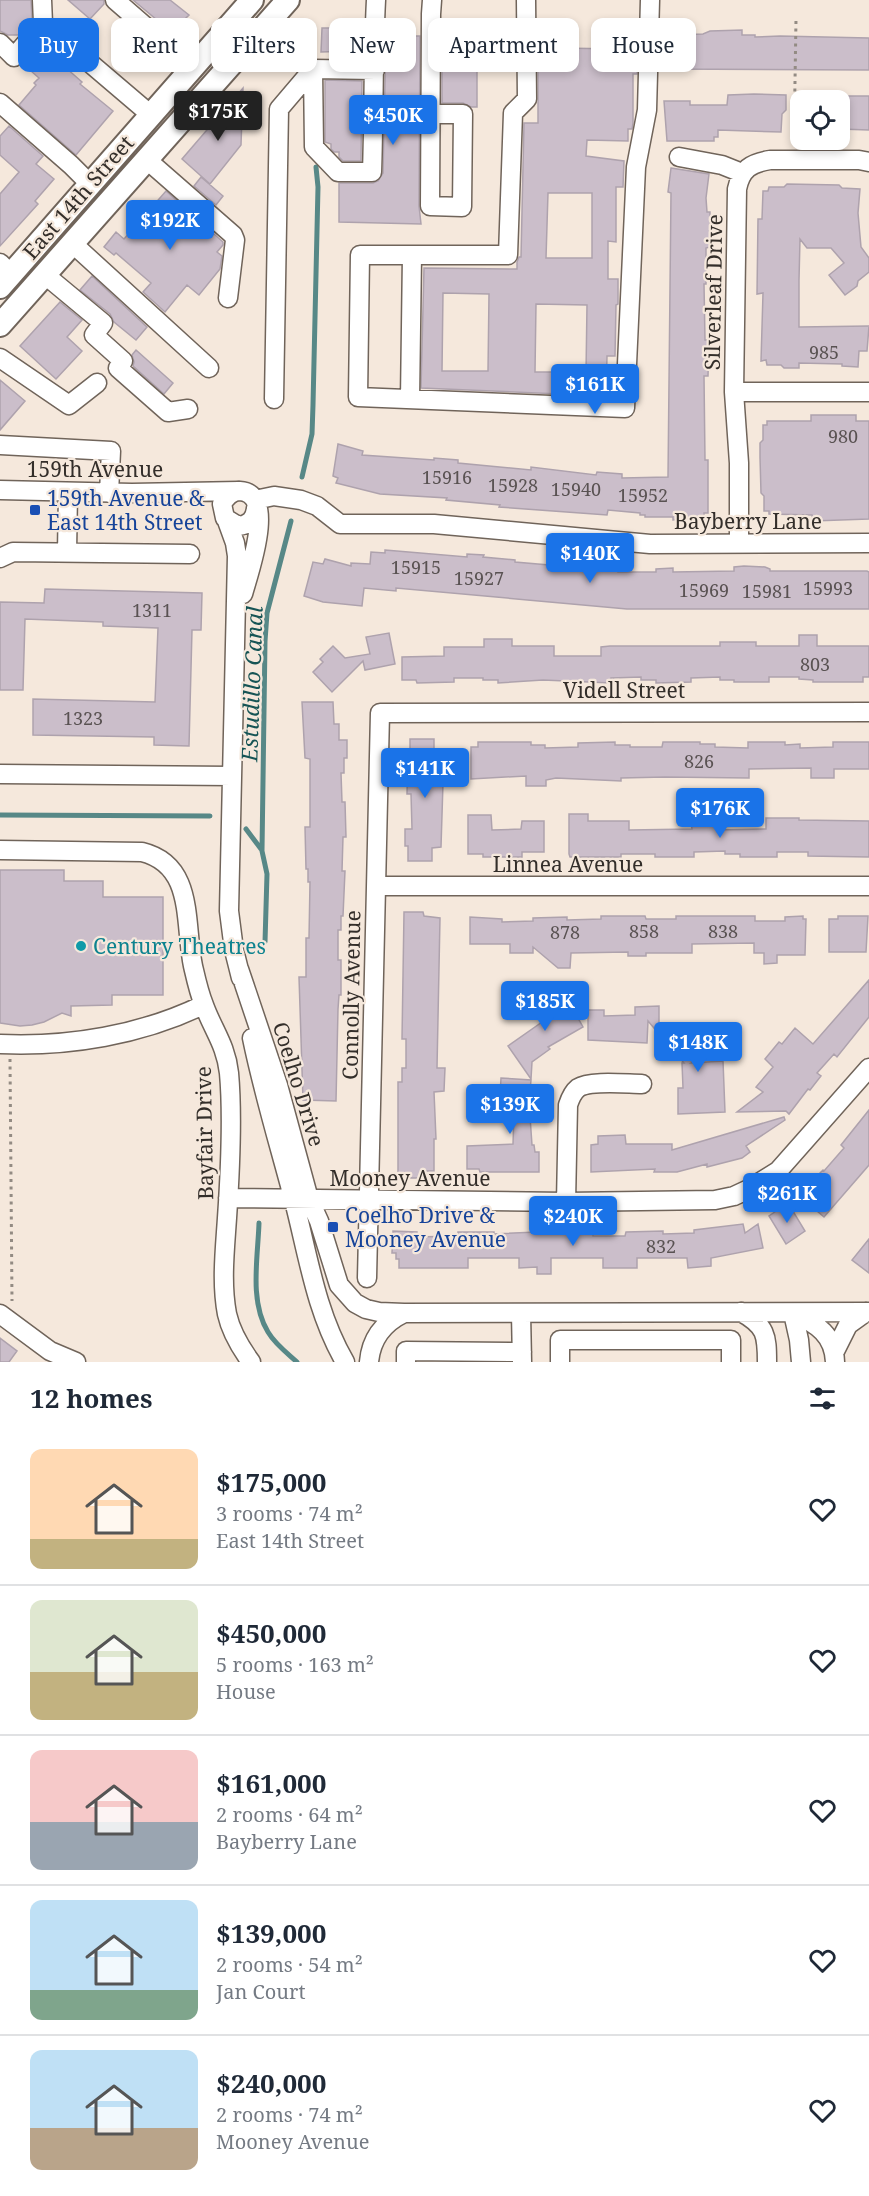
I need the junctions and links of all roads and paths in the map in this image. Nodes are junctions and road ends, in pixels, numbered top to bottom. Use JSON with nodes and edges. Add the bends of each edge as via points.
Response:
{"nodes":[{"id":1,"x":42,"y":0,"type":"edge"},
{"id":2,"x":115,"y":0,"type":"edge"},
{"id":3,"x":252,"y":0,"type":"edge"},
{"id":4,"x":288,"y":0,"type":"edge"},
{"id":5,"x":376,"y":0,"type":"edge"},
{"id":6,"x":432,"y":0,"type":"edge"},
{"id":7,"x":526,"y":0,"type":"edge"},
{"id":8,"x":650,"y":0,"type":"edge"},
{"id":9,"x":43,"y":18,"type":"edge"},
{"id":10,"x":136,"y":18,"type":"edge"},
{"id":11,"x":376,"y":18,"type":"edge"},
{"id":12,"x":796,"y":19,"type":"dead end"},
{"id":13,"x":0,"y":43,"type":"edge"},
{"id":14,"x":18,"y":52,"type":"edge"},
{"id":15,"x":199,"y":59,"type":"edge"},
{"id":16,"x":99,"y":71,"type":"edge"},
{"id":17,"x":188,"y":72,"type":"edge"},
{"id":18,"x":311,"y":72,"type":"edge"},
{"id":19,"x":313,"y":72,"type":"edge"},
{"id":20,"x":375,"y":72,"type":"edge"},
{"id":21,"x":795,"y":90,"type":"edge"},
{"id":22,"x":0,"y":103,"type":"edge"},
{"id":23,"x":431,"y":114,"type":"junction"},
{"id":24,"x":151,"y":115,"type":"junction"},
{"id":25,"x":680,"y":157,"type":"dead end"},
{"id":26,"x":146,"y":159,"type":"junction"},
{"id":27,"x":869,"y":162,"type":"edge"},
{"id":28,"x":742,"y":173,"type":"junction"},
{"id":29,"x":90,"y":184,"type":"junction"},
{"id":30,"x":72,"y":243,"type":"junction"},
{"id":31,"x":412,"y":255,"type":"junction"},
{"id":32,"x":44,"y":274,"type":"junction"},
{"id":33,"x":4,"y":275,"type":"edge"},
{"id":34,"x":228,"y":298,"type":"dead end"},
{"id":35,"x":0,"y":325,"type":"edge"},
{"id":36,"x":0,"y":358,"type":"edge"},
{"id":37,"x":209,"y":368,"type":"dead end"},
{"id":38,"x":98,"y":383,"type":"dead end"},
{"id":39,"x":734,"y":392,"type":"junction"},
{"id":40,"x":869,"y":392,"type":"edge"},
{"id":41,"x":274,"y":399,"type":"dead end"},
{"id":42,"x":410,"y":399,"type":"junction"},
{"id":43,"x":188,"y":409,"type":"dead end"},
{"id":44,"x":0,"y":445,"type":"edge"},
{"id":45,"x":0,"y":490,"type":"edge"},
{"id":46,"x":68,"y":492,"type":"junction"},
{"id":47,"x":189,"y":492,"type":"junction"},
{"id":48,"x":109,"y":493,"type":"junction"},
{"id":49,"x":250,"y":500,"type":"junction"},
{"id":50,"x":226,"y":520,"type":"junction"},
{"id":51,"x":340,"y":524,"type":"joint"},
{"id":52,"x":739,"y":543,"type":"junction"},
{"id":53,"x":869,"y":543,"type":"edge"},
{"id":54,"x":67,"y":553,"type":"junction"},
{"id":55,"x":190,"y":554,"type":"dead end"},
{"id":56,"x":0,"y":558,"type":"edge"},
{"id":57,"x":236,"y":626,"type":"junction"},
{"id":58,"x":869,"y":712,"type":"edge"},
{"id":59,"x":380,"y":713,"type":"joint"},
{"id":60,"x":0,"y":774,"type":"edge"},
{"id":61,"x":232,"y":776,"type":"junction"},
{"id":62,"x":0,"y":850,"type":"edge"},
{"id":63,"x":376,"y":886,"type":"junction"},
{"id":64,"x":869,"y":886,"type":"edge"},
{"id":65,"x":203,"y":1005,"type":"junction"},
{"id":66,"x":7,"y":1044,"type":"edge"},
{"id":67,"x":869,"y":1068,"type":"edge"},
{"id":68,"x":642,"y":1084,"type":"dead end"},
{"id":69,"x":228,"y":1198,"type":"junction"},
{"id":70,"x":301,"y":1199,"type":"junction"},
{"id":71,"x":369,"y":1201,"type":"junction"},
{"id":72,"x":567,"y":1202,"type":"junction"},
{"id":73,"x":366,"y":1278,"type":"dead end"},
{"id":74,"x":741,"y":1312,"type":"junction"},
{"id":75,"x":868,"y":1312,"type":"edge"},
{"id":76,"x":404,"y":1313,"type":"junction"},
{"id":77,"x":521,"y":1313,"type":"junction"},
{"id":78,"x":793,"y":1313,"type":"junction"},
{"id":79,"x":2,"y":1315,"type":"edge"},
{"id":80,"x":522,"y":1357,"type":"edge"},
{"id":81,"x":835,"y":1357,"type":"edge"},
{"id":82,"x":76,"y":1362,"type":"edge"},
{"id":83,"x":251,"y":1362,"type":"edge"},
{"id":84,"x":345,"y":1362,"type":"edge"},
{"id":85,"x":369,"y":1362,"type":"edge"},
{"id":86,"x":406,"y":1362,"type":"edge"},
{"id":87,"x":560,"y":1362,"type":"edge"},
{"id":88,"x":731,"y":1362,"type":"edge"},
{"id":89,"x":767,"y":1362,"type":"edge"},
{"id":90,"x":801,"y":1362,"type":"edge"}],
"edges":[{"from":1,"to":9,"type":"street"},
{"from":2,"to":10,"type":"street"},
{"from":3,"to":15,"type":"main road","name":"East 14th Street"},
{"from":4,"to":26,"type":"main road","name":"East 14th Street"},
{"from":5,"to":11,"type":"street"},
{"from":6,"to":23,"type":"street"},
{"from":7,"to":31,"type":"street","via":[[527,99],[513,113],[508,255]]},
{"from":8,"to":42,"type":"street","via":[[647,110],[636,167],[625,408]]},
{"from":12,"to":21,"type":"path"},
{"from":13,"to":14,"type":"street","via":[[14,57]]},
{"from":16,"to":24,"type":"street"},
{"from":17,"to":24,"type":"main road","name":"East 14th Street"},
{"from":18,"to":41,"type":"street","via":[[279,110]]},
{"from":19,"to":20,"type":"street","via":[[314,147],[338,172],[372,172]]},
{"from":22,"to":29,"type":"street"},
{"from":23,"to":23,"type":"street","via":[[430,206],[462,207],[463,114]]},
{"from":24,"to":29,"type":"main road","name":"East 14th Street"},
{"from":25,"to":28,"type":"street"},
{"from":26,"to":30,"type":"main road","name":"East 14th Street"},
{"from":26,"to":34,"type":"street","via":[[233,235]]},
{"from":27,"to":28,"type":"street","via":[[770,160],[747,167]]},
{"from":28,"to":39,"type":"street","name":"Silverleaf Drive","via":[[737,189]]},
{"from":29,"to":33,"type":"main road","name":"East 14th Street"},
{"from":30,"to":32,"type":"main road","name":"East 14th Street"},
{"from":30,"to":37,"type":"street"},
{"from":31,"to":42,"type":"street"},
{"from":31,"to":42,"type":"street","via":[[360,255],[358,397]]},
{"from":32,"to":35,"type":"main road","name":"East 14th Street"},
{"from":32,"to":43,"type":"street","via":[[103,323],[94,335],[123,361],[118,368],[168,412]]},
{"from":36,"to":38,"type":"street","via":[[69,405]]},
{"from":39,"to":40,"type":"street"},
{"from":39,"to":52,"type":"street","name":"Silverleaf Drive"},
{"from":44,"to":48,"type":"street","via":[[111,451]]},
{"from":45,"to":46,"type":"street","name":"159th Avenue"},
{"from":46,"to":48,"type":"street","name":"159th Avenue"},
{"from":46,"to":54,"type":"street"},
{"from":47,"to":48,"type":"street","name":"159th Avenue"},
{"from":47,"to":49,"type":"street","name":"159th Avenue"},
{"from":47,"to":50,"type":"street","name":"159th Avenue"},
{"from":49,"to":50,"type":"street","via":[[256,513],[249,523],[238,526]]},
{"from":49,"to":50,"type":"street","via":[[234,492],[225,499],[222,510]]},
{"from":49,"to":51,"type":"street","name":"159th Avenue","via":[[274,496],[301,500]]},
{"from":49,"to":57,"type":"street","name":"Coelho Drive","via":[[259,533]]},
{"from":50,"to":57,"type":"street","name":"Coelho Drive","via":[[237,556]]},
{"from":51,"to":52,"type":"street","name":"Bayberry Lane","via":[[434,524],[620,542]]},
{"from":52,"to":53,"type":"street","name":"Bayberry Lane"},
{"from":54,"to":55,"type":"street"},
{"from":54,"to":56,"type":"street","via":[[13,552]]},
{"from":57,"to":61,"type":"street","name":"Coelho Drive"},
{"from":58,"to":59,"type":"street","name":"Videll Street"},
{"from":59,"to":63,"type":"street","name":"Connolly Avenue"},
{"from":60,"to":61,"type":"street"},
{"from":61,"to":70,"type":"street","name":"Coelho Drive","via":[[229,911],[234,950],[278,1085]]},
{"from":62,"to":65,"type":"street","name":"Bayfair Drive","via":[[128,850],[156,855],[168,864],[183,890]]},
{"from":63,"to":64,"type":"street","name":"Linnea Avenue"},
{"from":63,"to":71,"type":"street","name":"Connolly Avenue"},
{"from":65,"to":66,"type":"street","via":[[114,1034],[57,1043]]},
{"from":65,"to":69,"type":"street","name":"Bayfair Drive","via":[[223,1043],[229,1072]]},
{"from":66,"to":79,"type":"path","via":[[12,1306]]},
{"from":67,"to":72,"type":"street","name":"Mooney Avenue","via":[[791,1158],[765,1181],[734,1196],[696,1201]]},
{"from":68,"to":72,"type":"street","via":[[589,1085],[572,1096],[568,1105]]},
{"from":69,"to":70,"type":"street","name":"Mooney Avenue"},
{"from":69,"to":83,"type":"street","name":"Bayfair Drive","via":[[227,1313],[235,1337]]},
{"from":70,"to":71,"type":"street","name":"Mooney Avenue"},
{"from":70,"to":76,"type":"street","name":"Coelho Drive","via":[[319,1221],[333,1274],[346,1295],[366,1309]]},
{"from":70,"to":84,"type":"street","name":"Coelho Drive","via":[[320,1308]]},
{"from":71,"to":72,"type":"street","name":"Mooney Avenue"},
{"from":71,"to":73,"type":"street","name":"Connolly Avenue"},
{"from":74,"to":77,"type":"street","name":"Coelho Drive"},
{"from":74,"to":78,"type":"street","name":"Coelho Drive"},
{"from":74,"to":89,"type":"street","via":[[763,1331]]},
{"from":75,"to":78,"type":"street","name":"Coelho Drive"},
{"from":75,"to":81,"type":"street","via":[[848,1325]]},
{"from":76,"to":77,"type":"street","name":"Coelho Drive"},
{"from":76,"to":85,"type":"street","via":[[377,1334]]},
{"from":77,"to":80,"type":"street"},
{"from":78,"to":81,"type":"street","via":[[827,1335]]},
{"from":78,"to":90,"type":"street"},
{"from":79,"to":82,"type":"street","via":[[50,1351]]},
{"from":80,"to":86,"type":"street","via":[[406,1351]]},
{"from":87,"to":88,"type":"street","via":[[560,1340],[731,1340]]}]}
